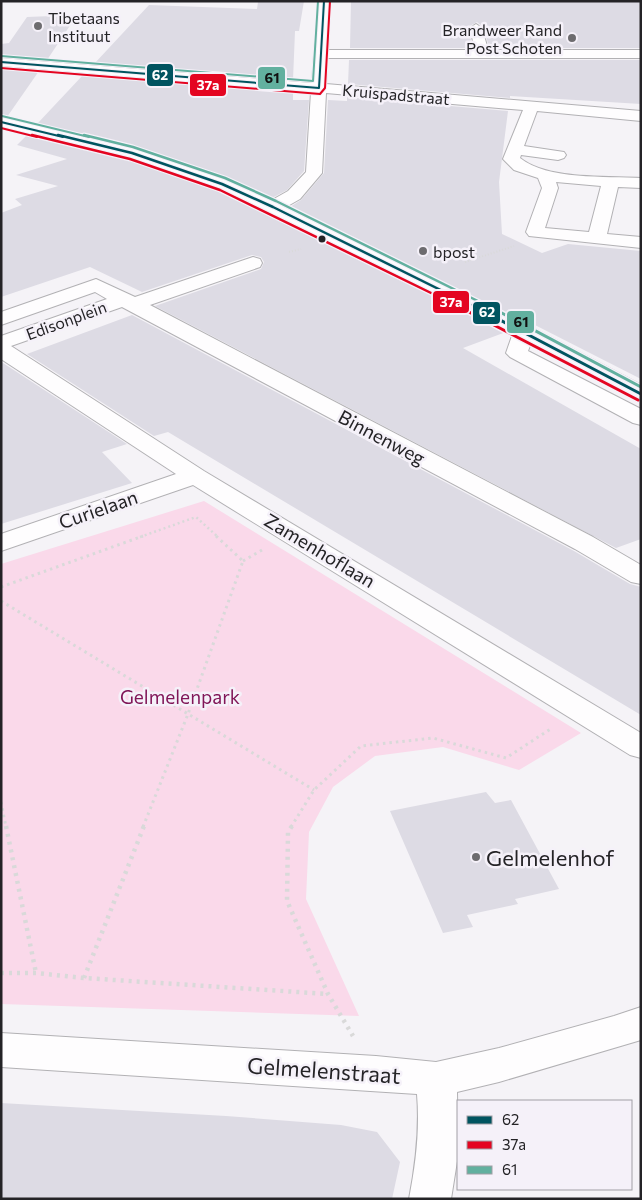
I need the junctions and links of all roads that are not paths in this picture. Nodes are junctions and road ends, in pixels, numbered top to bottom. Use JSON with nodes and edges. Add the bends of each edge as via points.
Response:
{"nodes":[{"id":1,"x":324,"y":1,"type":"edge"},
{"id":2,"x":476,"y":28,"type":"dead end"},
{"id":3,"x":321,"y":54,"type":"junction"},
{"id":4,"x":641,"y":54,"type":"edge"},
{"id":5,"x":483,"y":55,"type":"junction"},
{"id":6,"x":1,"y":62,"type":"edge"},
{"id":7,"x":319,"y":88,"type":"junction"},
{"id":8,"x":532,"y":106,"type":"junction"},
{"id":9,"x":641,"y":116,"type":"edge"},
{"id":10,"x":1,"y":122,"type":"edge"},
{"id":11,"x":516,"y":150,"type":"junction"},
{"id":12,"x":558,"y":155,"type":"dead end"},
{"id":13,"x":546,"y":176,"type":"junction"},
{"id":14,"x":611,"y":180,"type":"junction"},
{"id":15,"x":641,"y":183,"type":"edge"},
{"id":16,"x":272,"y":206,"type":"junction"},
{"id":17,"x":597,"y":238,"type":"junction"},
{"id":18,"x":641,"y":243,"type":"edge"},
{"id":19,"x":253,"y":263,"type":"dead end"},
{"id":20,"x":127,"y":302,"type":"junction"},
{"id":21,"x":1,"y":319,"type":"edge"},
{"id":22,"x":524,"y":331,"type":"junction"},
{"id":23,"x":1,"y":343,"type":"edge"},
{"id":24,"x":1,"y":349,"type":"edge"},
{"id":25,"x":641,"y":394,"type":"edge"},
{"id":26,"x":641,"y":418,"type":"edge"},
{"id":27,"x":195,"y":476,"type":"junction"},
{"id":28,"x":1,"y":543,"type":"edge"},
{"id":29,"x":641,"y":576,"type":"edge"},
{"id":30,"x":641,"y":747,"type":"edge"},
{"id":31,"x":633,"y":1031,"type":"edge"},
{"id":32,"x":1,"y":1050,"type":"edge"},
{"id":33,"x":436,"y":1079,"type":"junction"},
{"id":34,"x":430,"y":1199,"type":"edge"}],
"edges":[{"from":1,"to":3,"type":"street"},
{"from":2,"to":5,"type":"street"},
{"from":3,"to":5,"type":"street"},
{"from":3,"to":7,"type":"street"},
{"from":4,"to":5,"type":"street"},
{"from":6,"to":7,"type":"street","name":"Kruispadstraat"},
{"from":7,"to":8,"type":"street","name":"Kruispadstraat"},
{"from":7,"to":16,"type":"street","via":[[314,173],[294,195]]},
{"from":8,"to":9,"type":"street","name":"Kruispadstraat"},
{"from":8,"to":11,"type":"street"},
{"from":10,"to":16,"type":"street","via":[[132,153],[222,184]]},
{"from":11,"to":12,"type":"street"},
{"from":11,"to":13,"type":"street","via":[[512,159],[514,163]]},
{"from":13,"to":14,"type":"street"},
{"from":13,"to":17,"type":"street","via":[[550,188],[535,232]]},
{"from":14,"to":15,"type":"street"},
{"from":14,"to":17,"type":"street"},
{"from":16,"to":22,"type":"street"},
{"from":17,"to":18,"type":"street"},
{"from":19,"to":20,"type":"street","name":"Edisonplein"},
{"from":20,"to":21,"type":"street","name":"Edisonplein","via":[[96,285]]},
{"from":20,"to":23,"type":"street","name":"Edisonplein"},
{"from":20,"to":29,"type":"street","name":"Binnenweg"},
{"from":22,"to":25,"type":"street"},
{"from":22,"to":26,"type":"street","via":[[517,353]]},
{"from":24,"to":27,"type":"street","name":"Zamenhoflaan"},
{"from":27,"to":28,"type":"street","name":"Curielaan"},
{"from":27,"to":30,"type":"street","name":"Zamenhoflaan"},
{"from":31,"to":33,"type":"street","name":"Gelmelenstraat"},
{"from":32,"to":33,"type":"street","name":"Gelmelenstraat"},
{"from":33,"to":34,"type":"street","via":[[440,1127]]}]}
